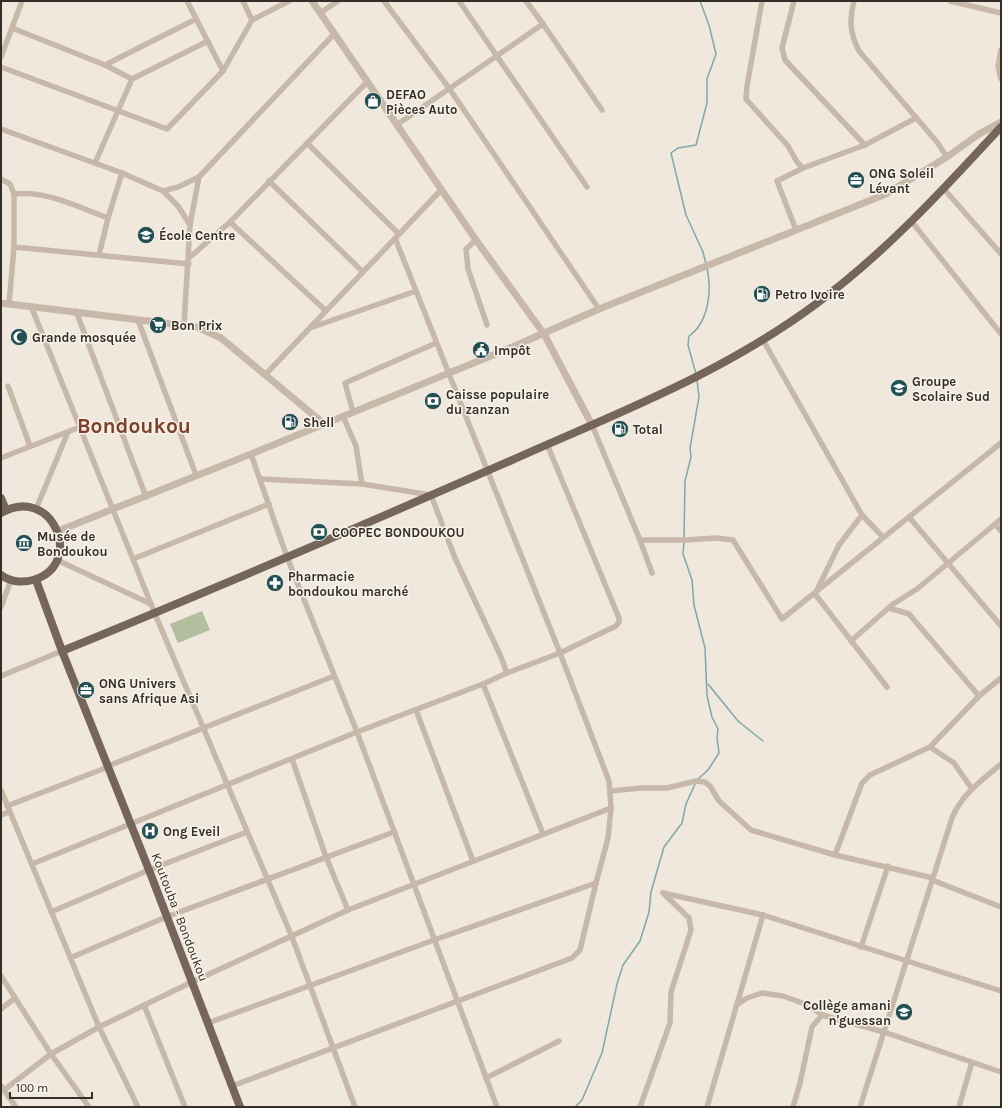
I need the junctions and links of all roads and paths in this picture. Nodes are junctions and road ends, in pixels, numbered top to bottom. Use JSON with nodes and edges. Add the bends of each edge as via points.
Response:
{"nodes":[{"id":1,"x":22,"y":1,"type":"edge"},
{"id":2,"x":187,"y":1,"type":"edge"},
{"id":3,"x":243,"y":1,"type":"edge"},
{"id":4,"x":289,"y":1,"type":"edge"},
{"id":5,"x":312,"y":1,"type":"edge"},
{"id":6,"x":338,"y":1,"type":"edge"},
{"id":7,"x":384,"y":1,"type":"edge"},
{"id":8,"x":459,"y":1,"type":"edge"},
{"id":9,"x":526,"y":1,"type":"edge"},
{"id":10,"x":762,"y":1,"type":"edge"},
{"id":11,"x":794,"y":1,"type":"edge"},
{"id":12,"x":854,"y":1,"type":"edge"},
{"id":13,"x":950,"y":1,"type":"edge"},
{"id":14,"x":320,"y":13,"type":"junction"},
{"id":15,"x":1001,"y":13,"type":"edge"},
{"id":16,"x":196,"y":19,"type":"junction"},
{"id":17,"x":252,"y":20,"type":"junction"},
{"id":18,"x":543,"y":24,"type":"junction"},
{"id":19,"x":12,"y":28,"type":"junction"},
{"id":20,"x":334,"y":34,"type":"junction"},
{"id":21,"x":208,"y":40,"type":"junction"},
{"id":22,"x":1001,"y":50,"type":"edge"},
{"id":23,"x":497,"y":55,"type":"junction"},
{"id":24,"x":1,"y":57,"type":"edge"},
{"id":25,"x":105,"y":65,"type":"junction"},
{"id":26,"x":1,"y":67,"type":"edge"},
{"id":27,"x":224,"y":71,"type":"junction"},
{"id":28,"x":132,"y":79,"type":"junction"},
{"id":29,"x":1001,"y":79,"type":"edge"},
{"id":30,"x":367,"y":82,"type":"junction"},
{"id":31,"x":449,"y":88,"type":"junction"},
{"id":32,"x":602,"y":110,"type":"dead end"},
{"id":33,"x":118,"y":111,"type":"junction"},
{"id":34,"x":916,"y":118,"type":"junction"},
{"id":35,"x":1001,"y":122,"type":"edge"},
{"id":36,"x":398,"y":124,"type":"junction"},
{"id":37,"x":1001,"y":127,"type":"edge"},
{"id":38,"x":1,"y":129,"type":"edge"},
{"id":39,"x":307,"y":143,"type":"junction"},
{"id":40,"x":865,"y":145,"type":"junction"},
{"id":41,"x":947,"y":157,"type":"junction"},
{"id":42,"x":95,"y":163,"type":"junction"},
{"id":43,"x":803,"y":168,"type":"junction"},
{"id":44,"x":122,"y":173,"type":"junction"},
{"id":45,"x":199,"y":177,"type":"junction"},
{"id":46,"x":1,"y":179,"type":"edge"},
{"id":47,"x":269,"y":181,"type":"junction"},
{"id":48,"x":586,"y":187,"type":"dead end"},
{"id":49,"x":442,"y":189,"type":"junction"},
{"id":50,"x":944,"y":189,"type":"junction"},
{"id":51,"x":163,"y":191,"type":"junction"},
{"id":52,"x":14,"y":194,"type":"junction"},
{"id":53,"x":108,"y":218,"type":"junction"},
{"id":54,"x":230,"y":222,"type":"junction"},
{"id":55,"x":912,"y":222,"type":"junction"},
{"id":56,"x":190,"y":226,"type":"junction"},
{"id":57,"x":796,"y":230,"type":"junction"},
{"id":58,"x":397,"y":236,"type":"junction"},
{"id":59,"x":476,"y":240,"type":"junction"},
{"id":60,"x":14,"y":247,"type":"junction"},
{"id":61,"x":1001,"y":254,"type":"edge"},
{"id":62,"x":99,"y":255,"type":"junction"},
{"id":63,"x":189,"y":261,"type":"junction"},
{"id":64,"x":362,"y":272,"type":"junction"},
{"id":65,"x":416,"y":291,"type":"junction"},
{"id":66,"x":1,"y":303,"type":"edge"},
{"id":67,"x":9,"y":304,"type":"junction"},
{"id":68,"x":31,"y":306,"type":"junction"},
{"id":69,"x":599,"y":309,"type":"junction"},
{"id":70,"x":325,"y":310,"type":"junction"},
{"id":71,"x":76,"y":311,"type":"junction"},
{"id":72,"x":138,"y":320,"type":"junction"},
{"id":73,"x":184,"y":324,"type":"junction"},
{"id":74,"x":487,"y":325,"type":"dead end"},
{"id":75,"x":308,"y":329,"type":"junction"},
{"id":76,"x":544,"y":334,"type":"junction"},
{"id":77,"x":1001,"y":334,"type":"edge"},
{"id":78,"x":762,"y":340,"type":"junction"},
{"id":79,"x":436,"y":344,"type":"junction"},
{"id":80,"x":449,"y":372,"type":"junction"},
{"id":81,"x":265,"y":375,"type":"junction"},
{"id":82,"x":8,"y":386,"type":"dead end"},
{"id":83,"x":353,"y":412,"type":"junction"},
{"id":84,"x":343,"y":416,"type":"junction"},
{"id":85,"x":323,"y":424,"type":"junction"},
{"id":86,"x":592,"y":425,"type":"junction"},
{"id":87,"x":80,"y":427,"type":"junction"},
{"id":88,"x":68,"y":432,"type":"junction"},
{"id":89,"x":1001,"y":443,"type":"edge"},
{"id":90,"x":547,"y":444,"type":"junction"},
{"id":91,"x":30,"y":446,"type":"junction"},
{"id":92,"x":251,"y":454,"type":"junction"},
{"id":93,"x":1,"y":458,"type":"edge"},
{"id":94,"x":487,"y":470,"type":"junction"},
{"id":95,"x":196,"y":476,"type":"junction"},
{"id":96,"x":260,"y":479,"type":"junction"},
{"id":97,"x":362,"y":484,"type":"junction"},
{"id":98,"x":431,"y":495,"type":"junction"},
{"id":99,"x":146,"y":497,"type":"junction"},
{"id":100,"x":1,"y":498,"type":"edge"},
{"id":101,"x":269,"y":504,"type":"junction"},
{"id":102,"x":36,"y":509,"type":"junction"},
{"id":103,"x":113,"y":509,"type":"junction"},
{"id":104,"x":4,"y":512,"type":"edge"},
{"id":105,"x":862,"y":515,"type":"junction"},
{"id":106,"x":909,"y":517,"type":"junction"},
{"id":107,"x":1001,"y":519,"type":"edge"},
{"id":108,"x":995,"y":524,"type":"junction"},
{"id":109,"x":1001,"y":530,"type":"edge"},
{"id":110,"x":58,"y":531,"type":"junction"},
{"id":111,"x":883,"y":537,"type":"junction"},
{"id":112,"x":640,"y":540,"type":"junction"},
{"id":113,"x":287,"y":557,"type":"junction"},
{"id":114,"x":133,"y":559,"type":"junction"},
{"id":115,"x":57,"y":560,"type":"junction"},
{"id":116,"x":948,"y":563,"type":"junction"},
{"id":117,"x":652,"y":573,"type":"dead end"},
{"id":118,"x":1,"y":575,"type":"edge"},
{"id":119,"x":11,"y":580,"type":"junction"},
{"id":120,"x":36,"y":580,"type":"junction"},
{"id":121,"x":815,"y":594,"type":"junction"},
{"id":122,"x":151,"y":604,"type":"junction"},
{"id":123,"x":1,"y":607,"type":"edge"},
{"id":124,"x":889,"y":608,"type":"junction"},
{"id":125,"x":155,"y":614,"type":"junction"},
{"id":126,"x":1001,"y":626,"type":"edge"},
{"id":127,"x":851,"y":641,"type":"junction"},
{"id":128,"x":62,"y":651,"type":"junction"},
{"id":129,"x":560,"y":653,"type":"junction"},
{"id":130,"x":506,"y":673,"type":"junction"},
{"id":131,"x":1,"y":676,"type":"edge"},
{"id":132,"x":334,"y":676,"type":"junction"},
{"id":133,"x":1001,"y":678,"type":"edge"},
{"id":134,"x":484,"y":684,"type":"junction"},
{"id":135,"x":887,"y":688,"type":"dead end"},
{"id":136,"x":979,"y":696,"type":"junction"},
{"id":137,"x":416,"y":710,"type":"junction"},
{"id":138,"x":203,"y":730,"type":"junction"},
{"id":139,"x":357,"y":732,"type":"junction"},
{"id":140,"x":930,"y":747,"type":"junction"},
{"id":141,"x":292,"y":760,"type":"junction"},
{"id":142,"x":1001,"y":764,"type":"edge"},
{"id":143,"x":108,"y":767,"type":"junction"},
{"id":144,"x":227,"y":786,"type":"junction"},
{"id":145,"x":972,"y":789,"type":"junction"},
{"id":146,"x":1,"y":790,"type":"edge"},
{"id":147,"x":610,"y":792,"type":"junction"},
{"id":148,"x":611,"y":808,"type":"junction"},
{"id":149,"x":8,"y":809,"type":"junction"},
{"id":150,"x":1,"y":815,"type":"edge"},
{"id":151,"x":131,"y":825,"type":"junction"},
{"id":152,"x":247,"y":832,"type":"junction"},
{"id":153,"x":394,"y":832,"type":"junction"},
{"id":154,"x":543,"y":834,"type":"junction"},
{"id":155,"x":835,"y":855,"type":"junction"},
{"id":156,"x":326,"y":856,"type":"junction"},
{"id":157,"x":472,"y":861,"type":"junction"},
{"id":158,"x":32,"y":864,"type":"junction"},
{"id":159,"x":888,"y":866,"type":"junction"},
{"id":160,"x":149,"y":870,"type":"junction"},
{"id":161,"x":267,"y":879,"type":"junction"},
{"id":162,"x":933,"y":879,"type":"junction"},
{"id":163,"x":596,"y":883,"type":"junction"},
{"id":164,"x":413,"y":884,"type":"junction"},
{"id":165,"x":1001,"y":907,"type":"edge"},
{"id":166,"x":348,"y":910,"type":"junction"},
{"id":167,"x":51,"y":912,"type":"junction"},
{"id":168,"x":763,"y":915,"type":"junction"},
{"id":169,"x":166,"y":917,"type":"junction"},
{"id":170,"x":292,"y":937,"type":"junction"},
{"id":171,"x":434,"y":940,"type":"junction"},
{"id":172,"x":861,"y":947,"type":"junction"},
{"id":173,"x":70,"y":958,"type":"junction"},
{"id":174,"x":906,"y":962,"type":"junction"},
{"id":175,"x":1,"y":976,"type":"edge"},
{"id":176,"x":192,"y":982,"type":"junction"},
{"id":177,"x":310,"y":987,"type":"junction"},
{"id":178,"x":1001,"y":991,"type":"edge"},
{"id":179,"x":15,"y":998,"type":"junction"},
{"id":180,"x":458,"y":1002,"type":"junction"},
{"id":181,"x":738,"y":1004,"type":"junction"},
{"id":182,"x":144,"y":1005,"type":"junction"},
{"id":183,"x":1,"y":1009,"type":"edge"},
{"id":184,"x":822,"y":1015,"type":"junction"},
{"id":185,"x":208,"y":1024,"type":"junction"},
{"id":186,"x":99,"y":1027,"type":"junction"},
{"id":187,"x":884,"y":1032,"type":"junction"},
{"id":188,"x":559,"y":1041,"type":"dead end"},
{"id":189,"x":333,"y":1048,"type":"junction"},
{"id":190,"x":51,"y":1054,"type":"junction"},
{"id":191,"x":972,"y":1062,"type":"junction"},
{"id":192,"x":1001,"y":1072,"type":"edge"},
{"id":193,"x":486,"y":1078,"type":"junction"},
{"id":194,"x":232,"y":1086,"type":"junction"},
{"id":195,"x":2,"y":1088,"type":"edge"},
{"id":196,"x":16,"y":1107,"type":"edge"},
{"id":197,"x":89,"y":1107,"type":"edge"},
{"id":198,"x":138,"y":1107,"type":"edge"},
{"id":199,"x":185,"y":1107,"type":"edge"},
{"id":200,"x":240,"y":1107,"type":"edge"},
{"id":201,"x":354,"y":1107,"type":"edge"},
{"id":202,"x":497,"y":1107,"type":"edge"},
{"id":203,"x":640,"y":1107,"type":"edge"},
{"id":204,"x":707,"y":1107,"type":"edge"},
{"id":205,"x":793,"y":1107,"type":"edge"},
{"id":206,"x":860,"y":1107,"type":"edge"},
{"id":207,"x":959,"y":1107,"type":"edge"}],
"edges":[{"from":1,"to":19,"type":"street"},
{"from":2,"to":16,"type":"street"},
{"from":3,"to":17,"type":"street"},
{"from":4,"to":17,"type":"street"},
{"from":5,"to":14,"type":"street"},
{"from":6,"to":14,"type":"street"},
{"from":7,"to":31,"type":"street"},
{"from":8,"to":23,"type":"street"},
{"from":9,"to":18,"type":"street"},
{"from":10,"to":43,"type":"street","via":[[746,99],[788,146]]},
{"from":11,"to":40,"type":"street","via":[[782,48],[785,60]]},
{"from":12,"to":34,"type":"street","via":[[850,28],[856,46]]},
{"from":13,"to":15,"type":"street"},
{"from":14,"to":20,"type":"street"},
{"from":16,"to":21,"type":"street"},
{"from":16,"to":25,"type":"street"},
{"from":17,"to":27,"type":"street"},
{"from":18,"to":23,"type":"street"},
{"from":18,"to":32,"type":"street"},
{"from":19,"to":24,"type":"street"},
{"from":19,"to":25,"type":"street"},
{"from":20,"to":30,"type":"street"},
{"from":20,"to":45,"type":"street"},
{"from":21,"to":27,"type":"street"},
{"from":21,"to":28,"type":"street"},
{"from":22,"to":29,"type":"street","via":[[998,66]]},
{"from":23,"to":31,"type":"street"},
{"from":23,"to":48,"type":"street"},
{"from":25,"to":28,"type":"street"},
{"from":26,"to":33,"type":"street"},
{"from":27,"to":33,"type":"street","via":[[167,129]]},
{"from":28,"to":33,"type":"street"},
{"from":30,"to":36,"type":"street"},
{"from":30,"to":39,"type":"street"},
{"from":31,"to":36,"type":"street"},
{"from":31,"to":69,"type":"street"},
{"from":33,"to":42,"type":"street"},
{"from":34,"to":40,"type":"street"},
{"from":34,"to":41,"type":"street"},
{"from":35,"to":41,"type":"street"},
{"from":36,"to":49,"type":"street"},
{"from":37,"to":50,"type":"main road"},
{"from":38,"to":42,"type":"street"},
{"from":39,"to":47,"type":"street"},
{"from":39,"to":58,"type":"street"},
{"from":40,"to":43,"type":"street"},
{"from":41,"to":57,"type":"street","via":[[886,194]]},
{"from":42,"to":44,"type":"street"},
{"from":43,"to":57,"type":"street","via":[[777,181]]},
{"from":44,"to":51,"type":"street"},
{"from":44,"to":53,"type":"street"},
{"from":45,"to":51,"type":"street"},
{"from":45,"to":56,"type":"street"},
{"from":46,"to":52,"type":"street","via":[[10,184]]},
{"from":47,"to":54,"type":"street"},
{"from":47,"to":64,"type":"street"},
{"from":49,"to":58,"type":"street"},
{"from":49,"to":59,"type":"street"},
{"from":50,"to":55,"type":"main road"},
{"from":50,"to":61,"type":"street"},
{"from":51,"to":56,"type":"street","via":[[178,206]]},
{"from":52,"to":53,"type":"street","via":[[43,194]]},
{"from":52,"to":60,"type":"street"},
{"from":53,"to":62,"type":"street"},
{"from":54,"to":63,"type":"street"},
{"from":54,"to":70,"type":"street"},
{"from":55,"to":77,"type":"street"},
{"from":55,"to":78,"type":"main road","via":[[847,280]]},
{"from":56,"to":63,"type":"street"},
{"from":57,"to":69,"type":"street"},
{"from":58,"to":64,"type":"street"},
{"from":58,"to":65,"type":"street"},
{"from":59,"to":74,"type":"street","via":[[466,249],[468,269]]},
{"from":59,"to":76,"type":"street"},
{"from":60,"to":62,"type":"street"},
{"from":60,"to":67,"type":"street"},
{"from":62,"to":63,"type":"street"},
{"from":63,"to":73,"type":"street"},
{"from":64,"to":70,"type":"street"},
{"from":65,"to":75,"type":"street"},
{"from":65,"to":79,"type":"street"},
{"from":66,"to":67,"type":"street"},
{"from":67,"to":68,"type":"street"},
{"from":68,"to":71,"type":"street"},
{"from":68,"to":87,"type":"street"},
{"from":69,"to":76,"type":"street"},
{"from":70,"to":75,"type":"street"},
{"from":71,"to":72,"type":"street"},
{"from":71,"to":99,"type":"street"},
{"from":72,"to":73,"type":"street"},
{"from":72,"to":95,"type":"street"},
{"from":73,"to":81,"type":"street","via":[[209,331]]},
{"from":75,"to":81,"type":"street"},
{"from":76,"to":80,"type":"street"},
{"from":76,"to":86,"type":"street"},
{"from":78,"to":86,"type":"main road","via":[[692,380]]},
{"from":78,"to":105,"type":"street"},
{"from":79,"to":80,"type":"street"},
{"from":79,"to":83,"type":"street","via":[[345,383]]},
{"from":80,"to":83,"type":"street"},
{"from":80,"to":94,"type":"street"},
{"from":81,"to":85,"type":"street"},
{"from":82,"to":91,"type":"street"},
{"from":83,"to":84,"type":"street"},
{"from":84,"to":85,"type":"street"},
{"from":84,"to":97,"type":"street","via":[[356,446]]},
{"from":85,"to":92,"type":"street"},
{"from":86,"to":90,"type":"main road"},
{"from":86,"to":112,"type":"street"},
{"from":87,"to":88,"type":"street"},
{"from":87,"to":103,"type":"street"},
{"from":88,"to":91,"type":"street"},
{"from":88,"to":102,"type":"street"},
{"from":89,"to":106,"type":"street"},
{"from":90,"to":94,"type":"main road"},
{"from":90,"to":129,"type":"street","via":[[619,622],[616,626]]},
{"from":91,"to":93,"type":"street"},
{"from":92,"to":95,"type":"street"},
{"from":92,"to":96,"type":"street"},
{"from":94,"to":98,"type":"main road"},
{"from":94,"to":129,"type":"street"},
{"from":95,"to":99,"type":"street"},
{"from":96,"to":97,"type":"street"},
{"from":96,"to":101,"type":"street"},
{"from":97,"to":98,"type":"street"},
{"from":98,"to":113,"type":"main road"},
{"from":98,"to":130,"type":"street","via":[[455,558]]},
{"from":99,"to":103,"type":"street"},
{"from":100,"to":104,"type":"main road"},
{"from":101,"to":113,"type":"street"},
{"from":101,"to":114,"type":"street"},
{"from":102,"to":104,"type":"main road","via":[[21,507]]},
{"from":102,"to":110,"type":"main road","via":[[49,518]]},
{"from":103,"to":110,"type":"street"},
{"from":103,"to":114,"type":"street"},
{"from":105,"to":111,"type":"street"},
{"from":105,"to":121,"type":"street","via":[[838,545]]},
{"from":106,"to":111,"type":"street"},
{"from":106,"to":116,"type":"street"},
{"from":107,"to":108,"type":"street"},
{"from":108,"to":109,"type":"street"},
{"from":108,"to":116,"type":"street"},
{"from":110,"to":115,"type":"main road","via":[[60,546]]},
{"from":111,"to":121,"type":"street"},
{"from":112,"to":117,"type":"street"},
{"from":112,"to":121,"type":"street","via":[[733,540],[782,619]]},
{"from":113,"to":125,"type":"main road"},
{"from":113,"to":132,"type":"street"},
{"from":114,"to":122,"type":"street"},
{"from":115,"to":120,"type":"main road","via":[[48,572]]},
{"from":115,"to":122,"type":"street"},
{"from":116,"to":124,"type":"street"},
{"from":116,"to":126,"type":"street"},
{"from":118,"to":119,"type":"main road"},
{"from":119,"to":120,"type":"main road"},
{"from":119,"to":123,"type":"street"},
{"from":120,"to":128,"type":"main road","name":"Koutouba - Bondoukou"},
{"from":121,"to":127,"type":"street"},
{"from":122,"to":125,"type":"street"},
{"from":124,"to":127,"type":"street"},
{"from":124,"to":136,"type":"street","via":[[909,614]]},
{"from":125,"to":128,"type":"main road"},
{"from":125,"to":138,"type":"street"},
{"from":127,"to":135,"type":"street"},
{"from":128,"to":131,"type":"street"},
{"from":128,"to":143,"type":"main road","name":"Koutouba - Bondoukou"},
{"from":129,"to":130,"type":"street"},
{"from":129,"to":147,"type":"street","via":[[609,781]]},
{"from":130,"to":134,"type":"street"},
{"from":132,"to":138,"type":"street"},
{"from":132,"to":139,"type":"street"},
{"from":133,"to":136,"type":"street"},
{"from":134,"to":137,"type":"street"},
{"from":134,"to":154,"type":"street"},
{"from":136,"to":140,"type":"street"},
{"from":137,"to":139,"type":"street"},
{"from":137,"to":157,"type":"street"},
{"from":138,"to":143,"type":"street"},
{"from":138,"to":144,"type":"street"},
{"from":139,"to":141,"type":"street"},
{"from":139,"to":153,"type":"street"},
{"from":140,"to":145,"type":"street","via":[[954,763]]},
{"from":140,"to":155,"type":"street","via":[[870,775],[862,783]]},
{"from":141,"to":144,"type":"street"},
{"from":141,"to":156,"type":"street"},
{"from":142,"to":145,"type":"street"},
{"from":143,"to":149,"type":"street"},
{"from":143,"to":151,"type":"main road","name":"Koutouba - Bondoukou"},
{"from":144,"to":151,"type":"street"},
{"from":144,"to":152,"type":"street"},
{"from":145,"to":162,"type":"street","via":[[957,806]]},
{"from":146,"to":149,"type":"street"},
{"from":147,"to":148,"type":"street"},
{"from":147,"to":155,"type":"street","via":[[705,782],[719,801],[748,828]]},
{"from":148,"to":154,"type":"street"},
{"from":148,"to":163,"type":"street","via":[[608,838]]},
{"from":149,"to":150,"type":"street"},
{"from":149,"to":158,"type":"street"},
{"from":151,"to":158,"type":"street"},
{"from":151,"to":160,"type":"main road","name":"Koutouba - Bondoukou"},
{"from":152,"to":160,"type":"street"},
{"from":152,"to":161,"type":"street"},
{"from":153,"to":156,"type":"street"},
{"from":153,"to":164,"type":"street"},
{"from":154,"to":157,"type":"street"},
{"from":155,"to":159,"type":"street"},
{"from":156,"to":161,"type":"street"},
{"from":156,"to":166,"type":"street"},
{"from":157,"to":164,"type":"street"},
{"from":158,"to":167,"type":"street"},
{"from":159,"to":162,"type":"street"},
{"from":159,"to":172,"type":"street"},
{"from":160,"to":167,"type":"street"},
{"from":160,"to":169,"type":"main road","name":"Koutouba - Bondoukou"},
{"from":161,"to":169,"type":"street"},
{"from":161,"to":170,"type":"street"},
{"from":162,"to":165,"type":"street"},
{"from":162,"to":174,"type":"street"},
{"from":163,"to":171,"type":"street"},
{"from":163,"to":180,"type":"street","via":[[577,955]]},
{"from":164,"to":166,"type":"street"},
{"from":164,"to":171,"type":"street"},
{"from":166,"to":170,"type":"street"},
{"from":167,"to":173,"type":"street"},
{"from":168,"to":172,"type":"street"},
{"from":168,"to":181,"type":"street"},
{"from":168,"to":203,"type":"street","via":[[663,893],[689,918],[691,930],[671,992],[670,1023]]},
{"from":169,"to":173,"type":"street"},
{"from":169,"to":176,"type":"main road","name":"Koutouba - Bondoukou"},
{"from":170,"to":176,"type":"street"},
{"from":170,"to":177,"type":"street"},
{"from":171,"to":177,"type":"street"},
{"from":171,"to":180,"type":"street"},
{"from":172,"to":174,"type":"street"},
{"from":173,"to":186,"type":"street"},
{"from":174,"to":178,"type":"street"},
{"from":174,"to":187,"type":"street"},
{"from":175,"to":179,"type":"street"},
{"from":176,"to":182,"type":"street"},
{"from":176,"to":185,"type":"main road","name":"Koutouba - Bondoukou"},
{"from":177,"to":185,"type":"street"},
{"from":177,"to":189,"type":"street"},
{"from":179,"to":183,"type":"street"},
{"from":179,"to":190,"type":"street"},
{"from":180,"to":189,"type":"street"},
{"from":180,"to":193,"type":"street"},
{"from":181,"to":184,"type":"street","via":[[747,998],[770,993],[808,1004]]},
{"from":181,"to":204,"type":"street"},
{"from":182,"to":186,"type":"street"},
{"from":182,"to":199,"type":"street"},
{"from":184,"to":187,"type":"street"},
{"from":184,"to":205,"type":"street","via":[[812,1027]]},
{"from":185,"to":194,"type":"main road","name":"Koutouba - Bondoukou"},
{"from":186,"to":190,"type":"street"},
{"from":186,"to":198,"type":"street"},
{"from":187,"to":191,"type":"street"},
{"from":187,"to":206,"type":"street"},
{"from":188,"to":193,"type":"street"},
{"from":189,"to":194,"type":"street"},
{"from":189,"to":201,"type":"street"},
{"from":190,"to":195,"type":"street"},
{"from":190,"to":197,"type":"street"},
{"from":191,"to":192,"type":"street"},
{"from":191,"to":207,"type":"street"},
{"from":193,"to":202,"type":"street"},
{"from":194,"to":200,"type":"main road","name":"Koutouba - Bondoukou"},
{"from":195,"to":196,"type":"street"}]}
